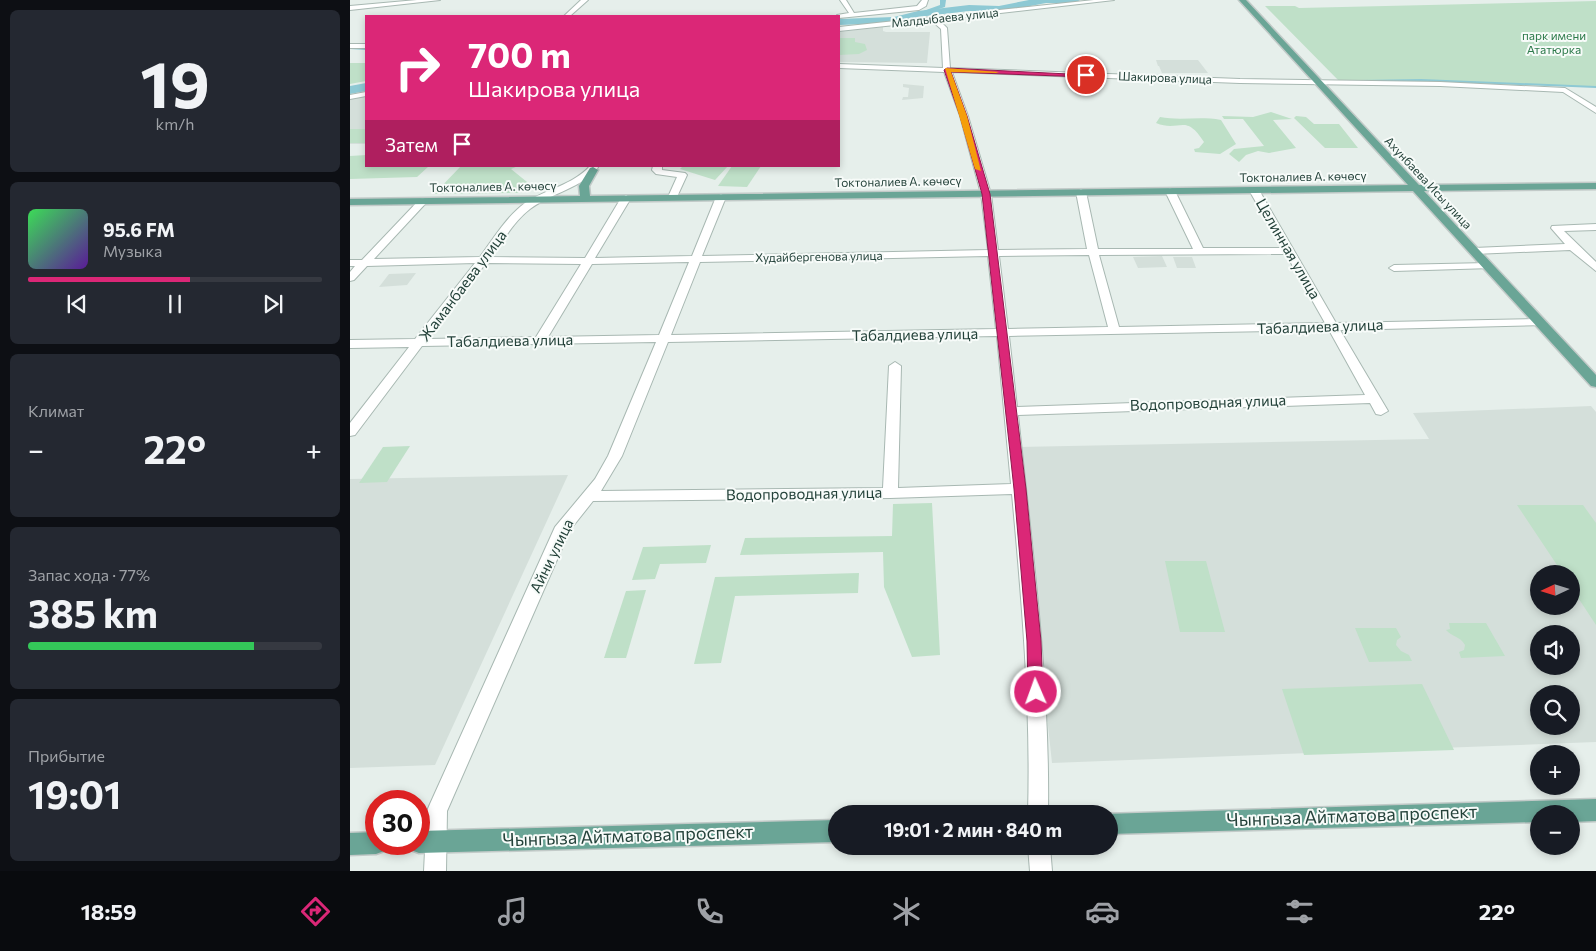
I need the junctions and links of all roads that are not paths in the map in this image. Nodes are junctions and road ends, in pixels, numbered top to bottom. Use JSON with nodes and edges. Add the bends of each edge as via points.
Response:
{"nodes":[{"id":1,"x":437,"y":0,"type":"edge"},
{"id":2,"x":585,"y":0,"type":"edge"},
{"id":3,"x":843,"y":0,"type":"edge"},
{"id":4,"x":924,"y":0,"type":"edge"},
{"id":5,"x":1111,"y":0,"type":"edge"},
{"id":6,"x":1242,"y":0,"type":"edge"},
{"id":7,"x":350,"y":8,"type":"edge"},
{"id":8,"x":918,"y":8,"type":"joint"},
{"id":9,"x":568,"y":15,"type":"edge"},
{"id":10,"x":853,"y":15,"type":"junction"},
{"id":11,"x":840,"y":16,"type":"edge"},
{"id":12,"x":934,"y":19,"type":"junction"},
{"id":13,"x":840,"y":29,"type":"edge"},
{"id":14,"x":350,"y":46,"type":"edge"},
{"id":15,"x":365,"y":46,"type":"edge"},
{"id":16,"x":840,"y":66,"type":"edge"},
{"id":17,"x":947,"y":70,"type":"junction"},
{"id":18,"x":1318,"y":82,"type":"junction"},
{"id":19,"x":365,"y":94,"type":"edge"},
{"id":20,"x":350,"y":97,"type":"edge"},
{"id":21,"x":1596,"y":112,"type":"edge"},
{"id":22,"x":658,"y":167,"type":"edge"},
{"id":23,"x":594,"y":168,"type":"edge"},
{"id":24,"x":1596,"y":186,"type":"edge"},
{"id":25,"x":1415,"y":188,"type":"junction"},
{"id":26,"x":1254,"y":190,"type":"junction"},
{"id":27,"x":1170,"y":191,"type":"junction"},
{"id":28,"x":1081,"y":192,"type":"junction"},
{"id":29,"x":986,"y":194,"type":"junction"},
{"id":30,"x":721,"y":197,"type":"junction"},
{"id":31,"x":626,"y":198,"type":"junction"},
{"id":32,"x":673,"y":198,"type":"junction"},
{"id":33,"x":585,"y":199,"type":"junction"},
{"id":34,"x":537,"y":200,"type":"junction"},
{"id":35,"x":423,"y":201,"type":"junction"},
{"id":36,"x":350,"y":202,"type":"edge"},
{"id":37,"x":1596,"y":227,"type":"edge"},
{"id":38,"x":1573,"y":248,"type":"junction"},
{"id":39,"x":1289,"y":251,"type":"junction"},
{"id":40,"x":1474,"y":251,"type":"junction"},
{"id":41,"x":1093,"y":252,"type":"junction"},
{"id":42,"x":1200,"y":252,"type":"junction"},
{"id":43,"x":992,"y":253,"type":"junction"},
{"id":44,"x":696,"y":258,"type":"junction"},
{"id":45,"x":484,"y":260,"type":"junction"},
{"id":46,"x":587,"y":261,"type":"junction"},
{"id":47,"x":350,"y":263,"type":"edge"},
{"id":48,"x":365,"y":263,"type":"junction"},
{"id":49,"x":1488,"y":266,"type":"junction"},
{"id":50,"x":1394,"y":268,"type":"dead end"},
{"id":51,"x":1596,"y":268,"type":"edge"},
{"id":52,"x":350,"y":278,"type":"edge"},
{"id":53,"x":1540,"y":323,"type":"junction"},
{"id":54,"x":1333,"y":328,"type":"junction"},
{"id":55,"x":1115,"y":332,"type":"junction"},
{"id":56,"x":1003,"y":334,"type":"junction"},
{"id":57,"x":663,"y":340,"type":"junction"},
{"id":58,"x":540,"y":341,"type":"junction"},
{"id":59,"x":421,"y":342,"type":"junction"},
{"id":60,"x":350,"y":344,"type":"edge"},
{"id":61,"x":895,"y":366,"type":"dead end"},
{"id":62,"x":1596,"y":383,"type":"edge"},
{"id":63,"x":1374,"y":399,"type":"junction"},
{"id":64,"x":1012,"y":411,"type":"junction"},
{"id":65,"x":1382,"y":411,"type":"dead end"},
{"id":66,"x":350,"y":432,"type":"edge"},
{"id":67,"x":1020,"y":489,"type":"junction"},
{"id":68,"x":890,"y":493,"type":"junction"},
{"id":69,"x":587,"y":496,"type":"junction"},
{"id":70,"x":1038,"y":805,"type":"edge"},
{"id":71,"x":1596,"y":810,"type":"edge"},
{"id":72,"x":1118,"y":823,"type":"edge"},
{"id":73,"x":828,"y":831,"type":"edge"},
{"id":74,"x":430,"y":835,"type":"edge"},
{"id":75,"x":430,"y":842,"type":"edge"},
{"id":76,"x":365,"y":843,"type":"edge"},
{"id":77,"x":350,"y":844,"type":"edge"},
{"id":78,"x":430,"y":850,"type":"edge"},
{"id":79,"x":1040,"y":855,"type":"edge"},
{"id":80,"x":435,"y":871,"type":"edge"},
{"id":81,"x":1041,"y":871,"type":"edge"}],
"edges":[{"from":1,"to":7,"type":"street"},
{"from":2,"to":9,"type":"street"},
{"from":3,"to":10,"type":"street"},
{"from":4,"to":8,"type":"street","via":[[924,5]]},
{"from":5,"to":12,"type":"street","name":"Малдыбаева улица"},
{"from":6,"to":18,"type":"main road","name":"Ахунбаева Исы улица"},
{"from":8,"to":10,"type":"street","name":"Малдыбаева улица"},
{"from":10,"to":11,"type":"street","name":"Малдыбаева улица"},
{"from":12,"to":13,"type":"street","name":"Малдыбаева улица"},
{"from":12,"to":17,"type":"street","via":[[944,28]]},
{"from":14,"to":15,"type":"street"},
{"from":16,"to":17,"type":"street","name":"Шакирова улица"},
{"from":17,"to":18,"type":"street","name":"Шакирова улица"},
{"from":17,"to":29,"type":"street"},
{"from":18,"to":21,"type":"street","name":"Шакирова улица","via":[[1565,90]]},
{"from":18,"to":25,"type":"main road","name":"Ахунбаева Исы улица"},
{"from":19,"to":20,"type":"street"},
{"from":22,"to":32,"type":"street","via":[[659,172],[682,175]]},
{"from":23,"to":33,"type":"main road","via":[[584,186]]},
{"from":23,"to":34,"type":"street","name":"Жаманбаева улица"},
{"from":24,"to":25,"type":"main road","name":"Токтоналиев А. көчөсү"},
{"from":25,"to":26,"type":"main road","name":"Токтоналиев А. көчөсү"},
{"from":25,"to":40,"type":"main road","name":"Ахунбаева Исы улица"},
{"from":26,"to":27,"type":"main road","name":"Токтоналиев А. көчөсү"},
{"from":26,"to":39,"type":"street","name":"Целинная улица"},
{"from":27,"to":28,"type":"main road","name":"Токтоналиев А. көчөсү"},
{"from":27,"to":42,"type":"street"},
{"from":28,"to":29,"type":"main road","name":"Токтоналиев А. көчөсү"},
{"from":28,"to":41,"type":"street"},
{"from":29,"to":30,"type":"main road","name":"Токтоналиев А. көчөсү"},
{"from":29,"to":43,"type":"street"},
{"from":30,"to":32,"type":"main road","name":"Токтоналиев А. көчөсү"},
{"from":30,"to":44,"type":"street","name":"Айни улица"},
{"from":31,"to":32,"type":"main road","name":"Токтоналиев А. көчөсү"},
{"from":31,"to":33,"type":"main road","name":"Токтоналиев А. көчөсү"},
{"from":31,"to":46,"type":"street"},
{"from":33,"to":34,"type":"main road","name":"Токтоналиев А. көчөсү"},
{"from":34,"to":35,"type":"main road","name":"Токтоналиев А. көчөсү"},
{"from":34,"to":45,"type":"street","name":"Жаманбаева улица","via":[[519,213]]},
{"from":35,"to":36,"type":"main road","name":"Токтоналиев А. көчөсү"},
{"from":35,"to":48,"type":"street"},
{"from":37,"to":38,"type":"street","via":[[1556,228]]},
{"from":38,"to":40,"type":"street"},
{"from":38,"to":51,"type":"street"},
{"from":39,"to":42,"type":"street","name":"Худайбергенова улица"},
{"from":39,"to":54,"type":"street","name":"Целинная улица"},
{"from":40,"to":49,"type":"main road","name":"Ахунбаева Исы улица"},
{"from":41,"to":42,"type":"street","name":"Худайбергенова улица"},
{"from":41,"to":43,"type":"street","name":"Худайбергенова улица"},
{"from":41,"to":55,"type":"street"},
{"from":43,"to":44,"type":"street","name":"Худайбергенова улица"},
{"from":43,"to":56,"type":"street"},
{"from":44,"to":46,"type":"street","name":"Худайбергенова улица"},
{"from":44,"to":57,"type":"street","name":"Айни улица"},
{"from":45,"to":46,"type":"street","name":"Худайбергенова улица"},
{"from":45,"to":48,"type":"street","name":"Худайбергенова улица"},
{"from":45,"to":59,"type":"street","name":"Жаманбаева улица"},
{"from":46,"to":58,"type":"street"},
{"from":47,"to":48,"type":"street","name":"Худайбергенова улица"},
{"from":48,"to":52,"type":"street"},
{"from":49,"to":50,"type":"street"},
{"from":49,"to":53,"type":"main road","name":"Ахунбаева Исы улица"},
{"from":53,"to":54,"type":"street","name":"Табалдиева улица","via":[[1432,323]]},
{"from":53,"to":62,"type":"main road","name":"Ахунбаева Исы улица"},
{"from":54,"to":55,"type":"street","name":"Табалдиева улица"},
{"from":54,"to":63,"type":"street","name":"Целинная улица"},
{"from":55,"to":56,"type":"street","name":"Табалдиева улица"},
{"from":56,"to":57,"type":"street","name":"Табалдиева улица"},
{"from":56,"to":64,"type":"street"},
{"from":57,"to":58,"type":"street","name":"Табалдиева улица"},
{"from":57,"to":69,"type":"street","name":"Айни улица","via":[[608,471]]},
{"from":58,"to":59,"type":"street","name":"Табалдиева улица"},
{"from":59,"to":60,"type":"street","name":"Табалдиева улица"},
{"from":59,"to":66,"type":"street","name":"Жаманбаева улица"},
{"from":61,"to":68,"type":"street"},
{"from":63,"to":64,"type":"street","name":"Водопроводная улица"},
{"from":63,"to":65,"type":"street","name":"Целинная улица"},
{"from":64,"to":67,"type":"street"},
{"from":67,"to":68,"type":"street","name":"Водопроводная улица"},
{"from":67,"to":70,"type":"street","via":[[1034,641]]},
{"from":68,"to":69,"type":"street","name":"Водопроводная улица"},
{"from":69,"to":74,"type":"street","name":"Айни улица","via":[[563,527],[437,811]]},
{"from":71,"to":72,"type":"main road","name":"Чынгыза Айтматова проспект"},
{"from":73,"to":75,"type":"main road","name":"Чынгыза Айтматова проспект"},
{"from":76,"to":77,"type":"main road"},
{"from":78,"to":80,"type":"street","name":"Айни улица"},
{"from":79,"to":81,"type":"street"}]}
